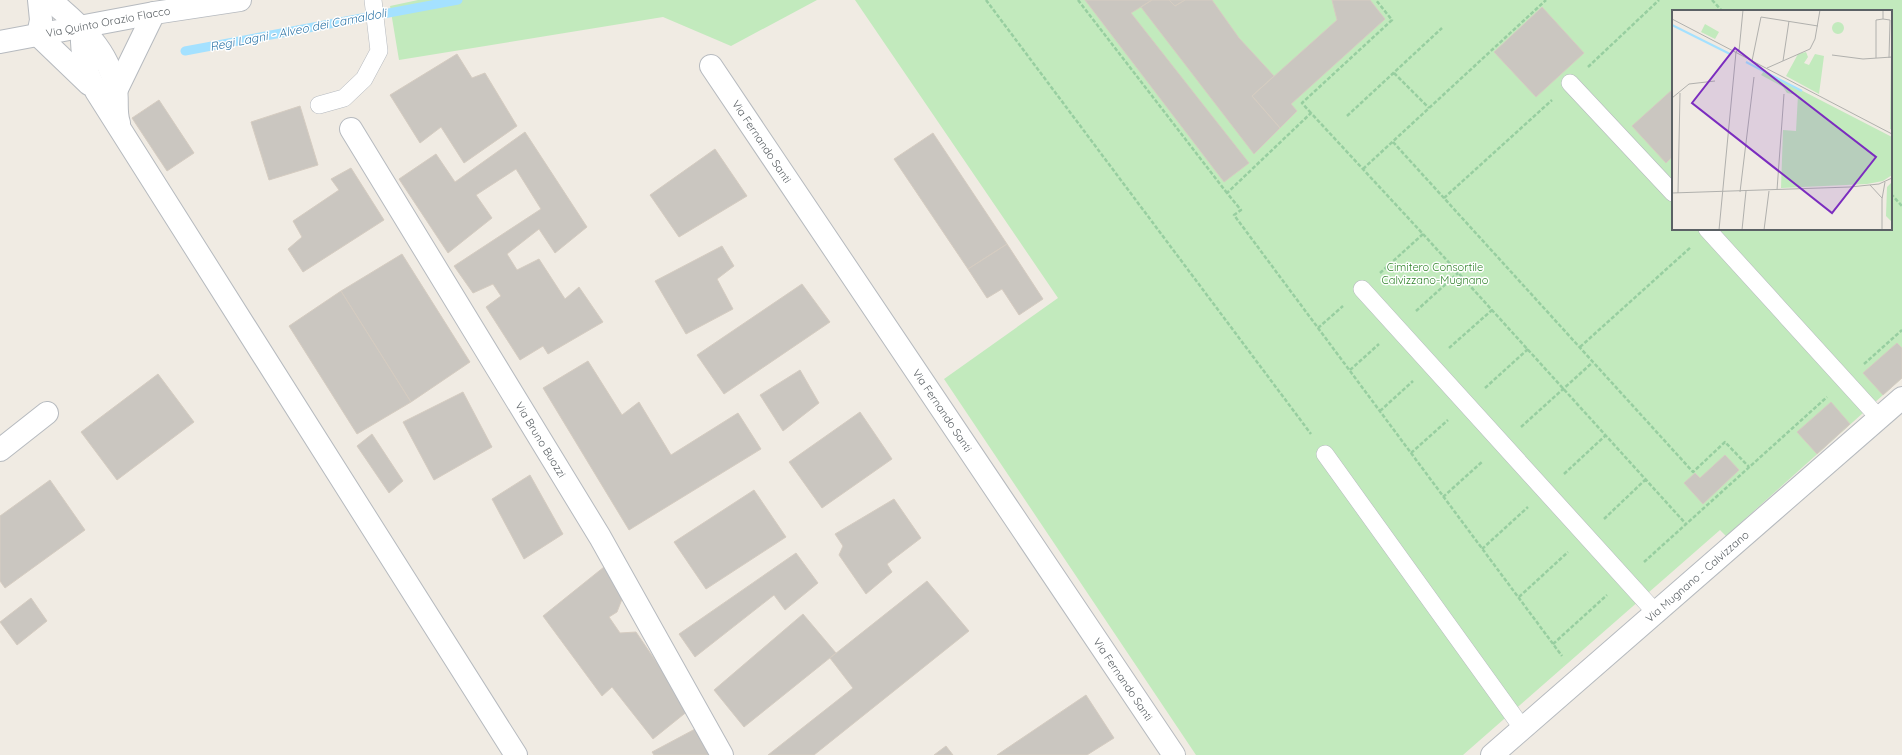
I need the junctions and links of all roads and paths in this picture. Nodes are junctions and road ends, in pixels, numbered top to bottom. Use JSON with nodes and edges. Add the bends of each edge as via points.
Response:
{"nodes":[{"id":1,"x":39,"y":0,"type":"edge"},
{"id":2,"x":50,"y":0,"type":"edge"},
{"id":3,"x":373,"y":0,"type":"edge"},
{"id":4,"x":986,"y":0,"type":"edge"},
{"id":5,"x":1078,"y":0,"type":"edge"},
{"id":6,"x":1376,"y":0,"type":"edge"},
{"id":7,"x":1546,"y":0,"type":"edge"},
{"id":8,"x":1712,"y":0,"type":"edge"},
{"id":9,"x":234,"y":1,"type":"edge"},
{"id":10,"x":1721,"y":10,"type":"edge"},
{"id":11,"x":154,"y":13,"type":"junction"},
{"id":12,"x":82,"y":26,"type":"junction"},
{"id":13,"x":1442,"y":28,"type":"dead end"},
{"id":14,"x":38,"y":35,"type":"junction"},
{"id":15,"x":0,"y":42,"type":"edge"},
{"id":16,"x":711,"y":66,"type":"dead end"},
{"id":17,"x":1394,"y":73,"type":"junction"},
{"id":18,"x":1570,"y":83,"type":"dead end"},
{"id":19,"x":106,"y":91,"type":"junction"},
{"id":20,"x":319,"y":105,"type":"dead end"},
{"id":21,"x":1429,"y":108,"type":"junction"},
{"id":22,"x":1311,"y":113,"type":"junction"},
{"id":23,"x":1348,"y":116,"type":"dead end"},
{"id":24,"x":351,"y":129,"type":"dead end"},
{"id":25,"x":1393,"y":142,"type":"junction"},
{"id":26,"x":1363,"y":169,"type":"junction"},
{"id":27,"x":1672,"y":192,"type":"edge"},
{"id":28,"x":1227,"y":193,"type":"junction"},
{"id":29,"x":1892,"y":195,"type":"edge"},
{"id":30,"x":1902,"y":206,"type":"edge"},
{"id":31,"x":1708,"y":230,"type":"edge"},
{"id":32,"x":1423,"y":234,"type":"junction"},
{"id":33,"x":1362,"y":289,"type":"junction"},
{"id":34,"x":1318,"y":328,"type":"junction"},
{"id":35,"x":1902,"y":330,"type":"edge"},
{"id":36,"x":1580,"y":347,"type":"junction"},
{"id":37,"x":1593,"y":362,"type":"junction"},
{"id":38,"x":1845,"y":381,"type":"junction"},
{"id":39,"x":1564,"y":389,"type":"junction"},
{"id":40,"x":1902,"y":398,"type":"edge"},
{"id":41,"x":47,"y":413,"type":"dead end"},
{"id":42,"x":1879,"y":418,"type":"junction"},
{"id":43,"x":0,"y":450,"type":"edge"},
{"id":44,"x":1326,"y":454,"type":"joint"},
{"id":45,"x":1749,"y":468,"type":"junction"},
{"id":46,"x":1686,"y":524,"type":"junction"},
{"id":47,"x":1625,"y":579,"type":"junction"},
{"id":48,"x":1656,"y":613,"type":"junction"},
{"id":49,"x":1553,"y":644,"type":"junction"},
{"id":50,"x":1562,"y":657,"type":"dead end"},
{"id":51,"x":1523,"y":729,"type":"junction"},
{"id":52,"x":516,"y":755,"type":"edge"},
{"id":53,"x":722,"y":755,"type":"edge"},
{"id":54,"x":1174,"y":755,"type":"edge"},
{"id":55,"x":1492,"y":755,"type":"edge"}],
"edges":[{"from":1,"to":14,"type":"street","via":[[41,20]]},
{"from":2,"to":12,"type":"street"},
{"from":3,"to":20,"type":"lane","via":[[379,51],[364,79],[344,98]]},
{"from":4,"to":44,"type":"path"},
{"from":5,"to":28,"type":"path"},
{"from":6,"to":22,"type":"path","via":[[1392,20],[1302,103]]},
{"from":7,"to":21,"type":"path"},
{"from":8,"to":10,"type":"path"},
{"from":9,"to":11,"type":"street","name":"Via Quinto Orazio Flacco"},
{"from":11,"to":12,"type":"street","name":"Via Quinto Orazio Flacco"},
{"from":11,"to":19,"type":"street"},
{"from":12,"to":14,"type":"street","name":"Via Quinto Orazio Flacco"},
{"from":12,"to":19,"type":"street","via":[[83,59],[89,77]]},
{"from":13,"to":17,"type":"path"},
{"from":14,"to":15,"type":"street","name":"Via Quinto Orazio Flacco"},
{"from":14,"to":19,"type":"street"},
{"from":16,"to":54,"type":"street","name":"Via Fernando Santi"},
{"from":17,"to":21,"type":"path"},
{"from":17,"to":23,"type":"path"},
{"from":18,"to":27,"type":"lane"},
{"from":19,"to":52,"type":"street","via":[[121,128]]},
{"from":21,"to":25,"type":"path"},
{"from":22,"to":26,"type":"path"},
{"from":22,"to":28,"type":"path"},
{"from":24,"to":53,"type":"street","name":"Via Bruno Buozzi","via":[[600,537]]},
{"from":25,"to":26,"type":"path"},
{"from":25,"to":36,"type":"path"},
{"from":26,"to":32,"type":"path"},
{"from":28,"to":34,"type":"path","via":[[1241,210],[1234,215]]},
{"from":29,"to":30,"type":"path"},
{"from":31,"to":36,"type":"path"},
{"from":31,"to":38,"type":"lane"},
{"from":32,"to":33,"type":"path"},
{"from":32,"to":39,"type":"path"},
{"from":33,"to":34,"type":"path"},
{"from":33,"to":47,"type":"lane"},
{"from":34,"to":49,"type":"path"},
{"from":35,"to":38,"type":"path"},
{"from":36,"to":37,"type":"path"},
{"from":37,"to":39,"type":"path"},
{"from":37,"to":45,"type":"path","via":[[1693,472],[1725,442]]},
{"from":38,"to":42,"type":"lane"},
{"from":38,"to":45,"type":"path"},
{"from":39,"to":46,"type":"path"},
{"from":40,"to":42,"type":"street","name":"Via Mugnano - Calvizzano"},
{"from":41,"to":43,"type":"street"},
{"from":42,"to":48,"type":"street","name":"Via Mugnano - Calvizzano"},
{"from":44,"to":51,"type":"lane"},
{"from":45,"to":46,"type":"path"},
{"from":46,"to":47,"type":"path"},
{"from":47,"to":48,"type":"lane"},
{"from":47,"to":49,"type":"path"},
{"from":48,"to":51,"type":"street","name":"Via Mugnano - Calvizzano"},
{"from":49,"to":50,"type":"path"},
{"from":51,"to":55,"type":"street","name":"Via Mugnano - Calvizzano"}]}
